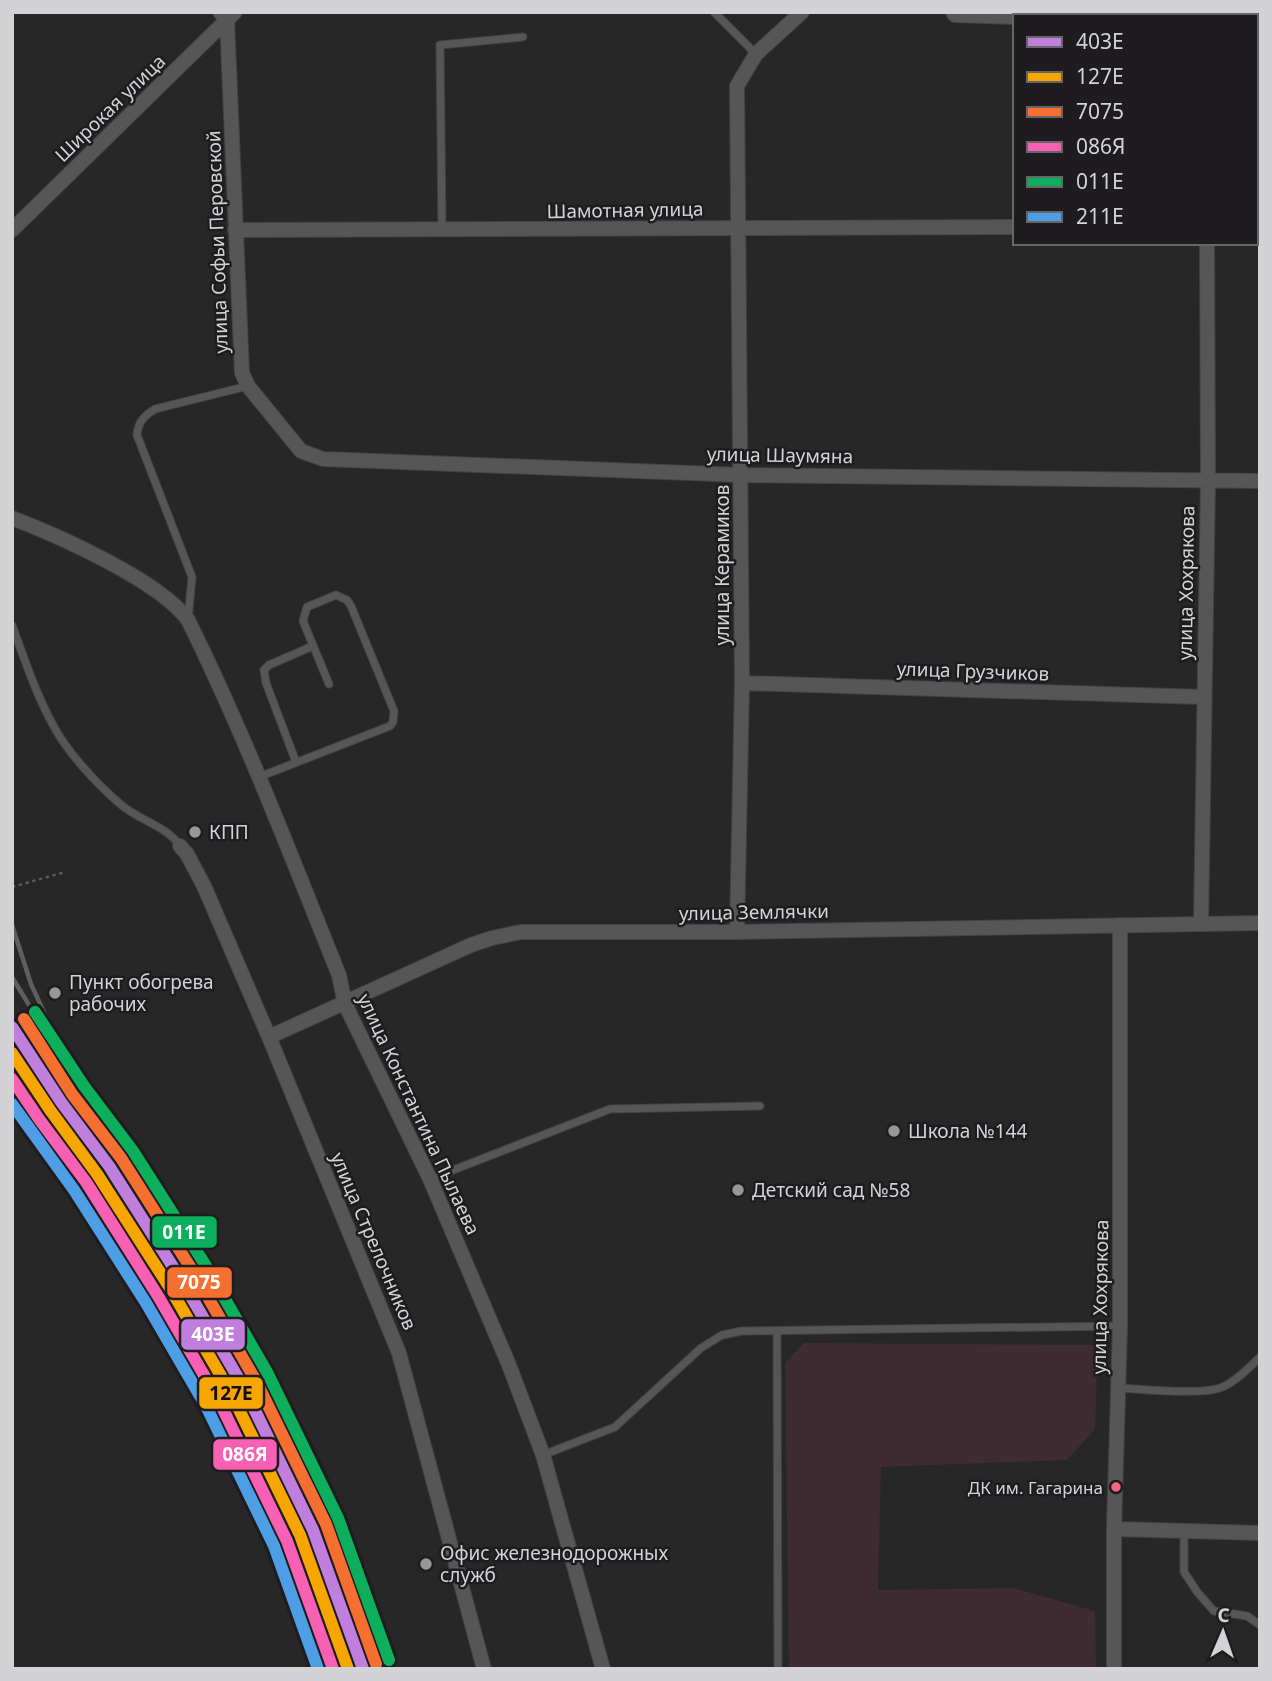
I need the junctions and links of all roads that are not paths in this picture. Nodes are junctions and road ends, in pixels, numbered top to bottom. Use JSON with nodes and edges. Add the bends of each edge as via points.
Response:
{"nodes":[{"id":1,"x":714,"y":12,"type":"edge"},
{"id":2,"x":802,"y":12,"type":"edge"},
{"id":3,"x":953,"y":12,"type":"edge"},
{"id":4,"x":227,"y":15,"type":"edge"},
{"id":5,"x":1013,"y":17,"type":"edge"},
{"id":6,"x":523,"y":37,"type":"dead end"},
{"id":7,"x":756,"y":54,"type":"junction"},
{"id":8,"x":1013,"y":227,"type":"edge"},
{"id":9,"x":740,"y":228,"type":"junction"},
{"id":10,"x":12,"y":230,"type":"edge"},
{"id":11,"x":235,"y":230,"type":"junction"},
{"id":12,"x":442,"y":231,"type":"junction"},
{"id":13,"x":1207,"y":245,"type":"edge"},
{"id":14,"x":248,"y":386,"type":"junction"},
{"id":15,"x":301,"y":451,"type":"joint"},
{"id":16,"x":741,"y":475,"type":"junction"},
{"id":17,"x":1208,"y":480,"type":"junction"},
{"id":18,"x":1260,"y":481,"type":"edge"},
{"id":19,"x":12,"y":518,"type":"edge"},
{"id":20,"x":188,"y":620,"type":"junction"},
{"id":21,"x":13,"y":630,"type":"edge"},
{"id":22,"x":313,"y":646,"type":"junction"},
{"id":23,"x":742,"y":683,"type":"junction"},
{"id":24,"x":329,"y":684,"type":"dead end"},
{"id":25,"x":1203,"y":697,"type":"junction"},
{"id":26,"x":296,"y":762,"type":"junction"},
{"id":27,"x":259,"y":777,"type":"junction"},
{"id":28,"x":180,"y":846,"type":"joint"},
{"id":29,"x":1260,"y":923,"type":"edge"},
{"id":30,"x":1201,"y":924,"type":"junction"},
{"id":31,"x":1120,"y":925,"type":"junction"},
{"id":32,"x":737,"y":932,"type":"junction"},
{"id":33,"x":345,"y":1004,"type":"junction"},
{"id":34,"x":269,"y":1037,"type":"junction"},
{"id":35,"x":760,"y":1106,"type":"dead end"},
{"id":36,"x":430,"y":1179,"type":"junction"},
{"id":37,"x":1120,"y":1326,"type":"junction"},
{"id":38,"x":777,"y":1331,"type":"junction"},
{"id":39,"x":1260,"y":1357,"type":"edge"},
{"id":40,"x":1118,"y":1388,"type":"junction"},
{"id":41,"x":542,"y":1455,"type":"junction"},
{"id":42,"x":1114,"y":1529,"type":"junction"},
{"id":43,"x":1184,"y":1531,"type":"junction"},
{"id":44,"x":1260,"y":1532,"type":"edge"},
{"id":45,"x":1260,"y":1625,"type":"edge"},
{"id":46,"x":484,"y":1669,"type":"edge"},
{"id":47,"x":603,"y":1669,"type":"edge"},
{"id":48,"x":778,"y":1669,"type":"edge"},
{"id":49,"x":1114,"y":1669,"type":"edge"}],
"edges":[{"from":1,"to":7,"type":"lane"},
{"from":2,"to":7,"type":"street","name":"улица Керамиков"},
{"from":3,"to":5,"type":"street"},
{"from":4,"to":10,"type":"street","name":"Широкая улица"},
{"from":4,"to":11,"type":"street","name":"улица Софьи Перовской"},
{"from":6,"to":12,"type":"lane","via":[[440,44]]},
{"from":7,"to":9,"type":"street","name":"улица Керамиков","via":[[737,86]]},
{"from":8,"to":9,"type":"street","name":"Шамотная улица"},
{"from":9,"to":12,"type":"street","name":"Шамотная улица"},
{"from":9,"to":16,"type":"street","name":"улица Керамиков"},
{"from":11,"to":12,"type":"street","name":"Шамотная улица"},
{"from":11,"to":14,"type":"street","name":"улица Софьи Перовской","via":[[241,363]]},
{"from":13,"to":17,"type":"street","name":"улица Хохрякова"},
{"from":14,"to":15,"type":"street","name":"улица Софьи Перовской"},
{"from":14,"to":20,"type":"lane","via":[[155,410],[146,414],[138,427],[192,576]]},
{"from":15,"to":16,"type":"street","name":"улица Шаумяна","via":[[323,459]]},
{"from":16,"to":17,"type":"street","name":"улица Шаумяна"},
{"from":16,"to":23,"type":"street","name":"улица Керамиков"},
{"from":17,"to":18,"type":"street","name":"улица Шаумяна"},
{"from":17,"to":25,"type":"street","name":"улица Хохрякова"},
{"from":19,"to":20,"type":"street","name":"улица Константина Пылаева","via":[[146,584],[180,608]]},
{"from":20,"to":27,"type":"street","name":"улица Константина Пылаева"},
{"from":21,"to":28,"type":"lane","via":[[52,724],[72,753],[118,803],[168,833]]},
{"from":22,"to":24,"type":"lane"},
{"from":22,"to":26,"type":"lane","via":[[264,670]]},
{"from":22,"to":26,"type":"lane","via":[[303,624],[307,607],[342,596],[394,717],[390,726]]},
{"from":23,"to":25,"type":"street","name":"улица Грузчиков"},
{"from":23,"to":32,"type":"street","name":"улица Керамиков"},
{"from":25,"to":30,"type":"street","name":"улица Хохрякова"},
{"from":26,"to":27,"type":"lane"},
{"from":27,"to":33,"type":"street","name":"улица Константина Пылаева","via":[[339,975]]},
{"from":28,"to":34,"type":"street","name":"улица Стрелочников","via":[[200,877]]},
{"from":29,"to":30,"type":"street","name":"улица Землячки"},
{"from":30,"to":31,"type":"street","name":"улица Землячки"},
{"from":31,"to":32,"type":"street","name":"улица Землячки"},
{"from":31,"to":37,"type":"street","name":"улица Хохрякова"},
{"from":32,"to":33,"type":"street","name":"улица Землячки","via":[[521,932],[471,945]]},
{"from":33,"to":34,"type":"street","name":"улица Землячки"},
{"from":33,"to":36,"type":"street","name":"улица Константина Пылаева"},
{"from":34,"to":46,"type":"street","name":"улица Стрелочников","via":[[399,1353]]},
{"from":35,"to":36,"type":"lane","via":[[610,1109]]},
{"from":36,"to":41,"type":"street","name":"улица Константина Пылаева"},
{"from":37,"to":38,"type":"lane"},
{"from":37,"to":40,"type":"street","name":"улица Хохрякова"},
{"from":38,"to":41,"type":"lane","via":[[722,1335],[701,1348],[615,1427]]},
{"from":38,"to":48,"type":"lane"},
{"from":39,"to":40,"type":"lane","via":[[1220,1388]]},
{"from":40,"to":42,"type":"street","name":"улица Хохрякова"},
{"from":41,"to":47,"type":"street","name":"улица Константина Пылаева"},
{"from":42,"to":43,"type":"street"},
{"from":42,"to":49,"type":"street","name":"улица Хохрякова"},
{"from":43,"to":44,"type":"street"},
{"from":43,"to":45,"type":"lane","via":[[1184,1572],[1198,1593],[1214,1611],[1247,1616]]}]}
